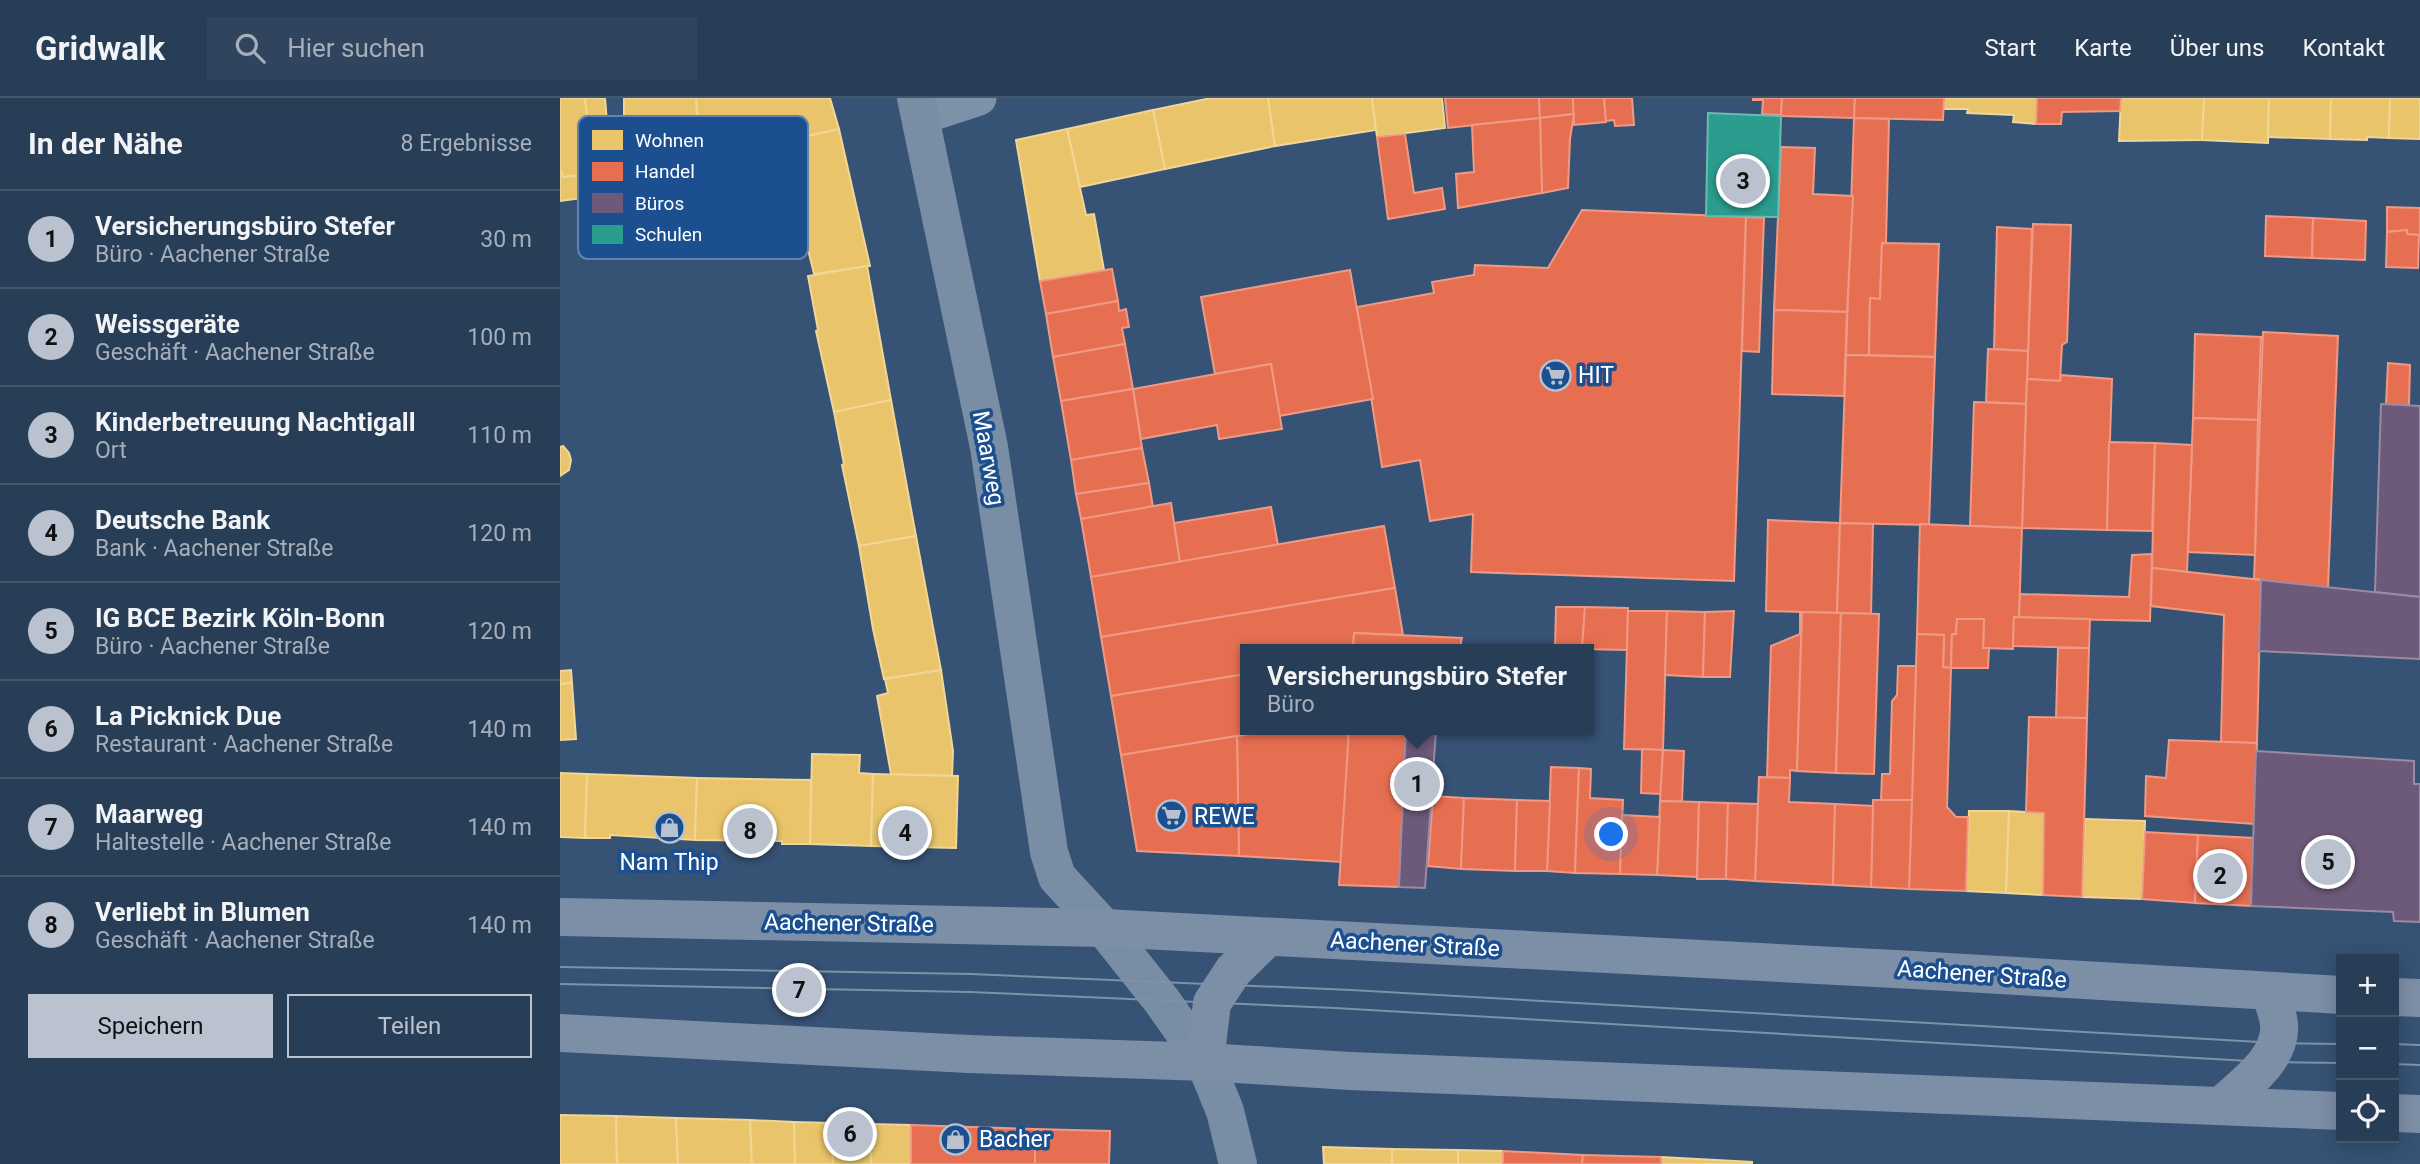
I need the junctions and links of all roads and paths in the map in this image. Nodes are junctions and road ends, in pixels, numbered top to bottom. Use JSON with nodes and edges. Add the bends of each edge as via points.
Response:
{"nodes":[{"id":1,"x":979,"y":98,"type":"edge"},
{"id":2,"x":918,"y":108,"type":"edge"},
{"id":3,"x":560,"y":917,"type":"edge"},
{"id":4,"x":1104,"y":928,"type":"junction"},
{"id":5,"x":1268,"y":937,"type":"junction"},
{"id":6,"x":2270,"y":992,"type":"junction"},
{"id":7,"x":2336,"y":995,"type":"edge"},
{"id":8,"x":2399,"y":997,"type":"edge"},
{"id":9,"x":2420,"y":999,"type":"edge"},
{"id":10,"x":560,"y":1033,"type":"edge"},
{"id":11,"x":1205,"y":1062,"type":"junction"},
{"id":12,"x":2221,"y":1106,"type":"junction"},
{"id":13,"x":2336,"y":1111,"type":"edge"},
{"id":14,"x":2399,"y":1113,"type":"edge"},
{"id":15,"x":2420,"y":1114,"type":"edge"},
{"id":16,"x":1237,"y":1164,"type":"edge"}],
"edges":[{"from":1,"to":2,"type":"street"},
{"from":2,"to":4,"type":"main road","name":"Maarweg","via":[[989,447],[1049,852],[1057,877]]},
{"from":3,"to":4,"type":"main road","name":"Aachener Straße"},
{"from":4,"to":5,"type":"main road","name":"Aachener Straße"},
{"from":4,"to":11,"type":"main road","name":"Maarweg"},
{"from":5,"to":6,"type":"main road","name":"Aachener Straße"},
{"from":5,"to":11,"type":"main road","via":[[1233,971],[1212,1003]]},
{"from":6,"to":7,"type":"main road","name":"Aachener Straße"},
{"from":6,"to":12,"type":"main road","via":[[2279,1023],[2277,1043],[2266,1062]]},
{"from":8,"to":9,"type":"main road"},
{"from":10,"to":11,"type":"main road"},
{"from":11,"to":12,"type":"main road"},
{"from":11,"to":16,"type":"main road","name":"Maarweg","via":[[1225,1111]]},
{"from":12,"to":13,"type":"main road"},
{"from":14,"to":15,"type":"main road"}]}
